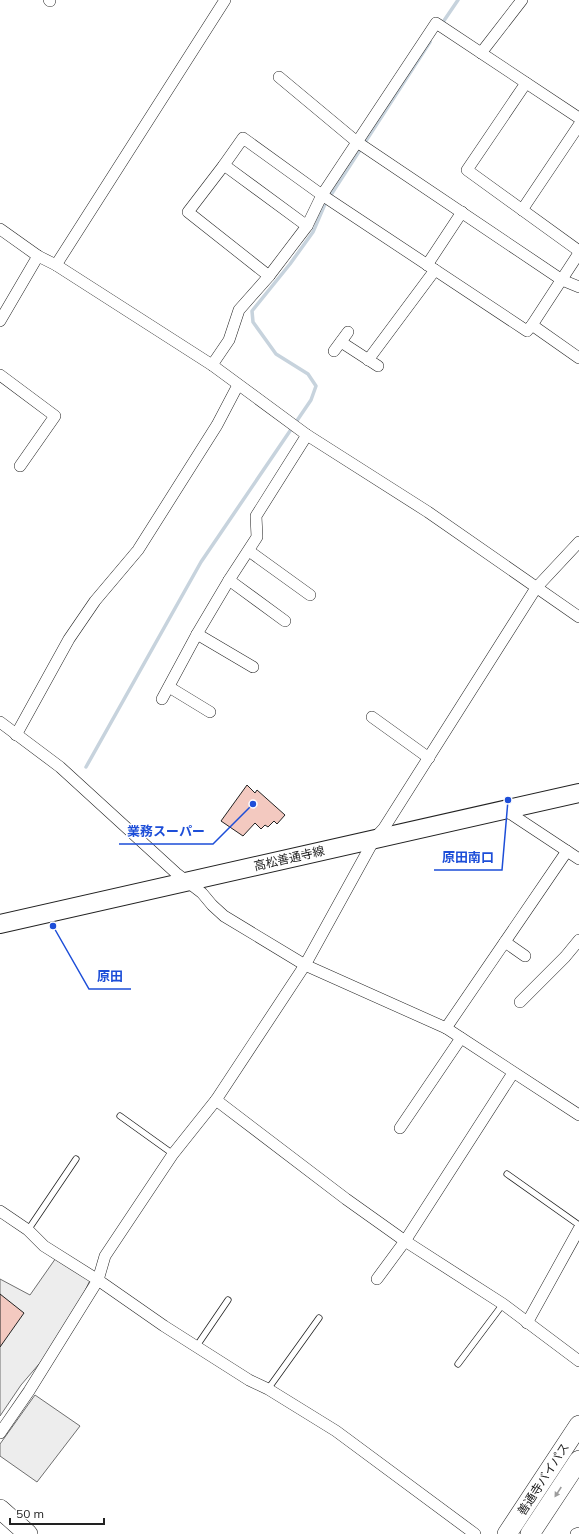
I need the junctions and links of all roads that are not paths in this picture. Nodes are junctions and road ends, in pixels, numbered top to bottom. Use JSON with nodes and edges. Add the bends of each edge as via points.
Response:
{"nodes":[{"id":1,"x":225,"y":0,"type":"edge"},
{"id":2,"x":522,"y":0,"type":"edge"},
{"id":3,"x":482,"y":53,"type":"junction"},
{"id":4,"x":279,"y":77,"type":"dead end"},
{"id":5,"x":526,"y":83,"type":"junction"},
{"id":6,"x":579,"y":118,"type":"edge"},
{"id":7,"x":579,"y":126,"type":"edge"},
{"id":8,"x":358,"y":142,"type":"junction"},
{"id":9,"x":224,"y":165,"type":"junction"},
{"id":10,"x":322,"y":195,"type":"junction"},
{"id":11,"x":522,"y":210,"type":"junction"},
{"id":12,"x":462,"y":212,"type":"junction"},
{"id":13,"x":308,"y":226,"type":"junction"},
{"id":14,"x":0,"y":229,"type":"edge"},
{"id":15,"x":579,"y":252,"type":"edge"},
{"id":16,"x":38,"y":256,"type":"junction"},
{"id":17,"x":56,"y":265,"type":"junction"},
{"id":18,"x":431,"y":268,"type":"junction"},
{"id":19,"x":269,"y":276,"type":"junction"},
{"id":20,"x":562,"y":280,"type":"junction"},
{"id":21,"x":579,"y":287,"type":"edge"},
{"id":22,"x":0,"y":321,"type":"edge"},
{"id":23,"x":532,"y":326,"type":"junction"},
{"id":24,"x":348,"y":332,"type":"dead end"},
{"id":25,"x":579,"y":358,"type":"edge"},
{"id":26,"x":368,"y":360,"type":"junction"},
{"id":27,"x":212,"y":365,"type":"junction"},
{"id":28,"x":378,"y":366,"type":"dead end"},
{"id":29,"x":0,"y":375,"type":"edge"},
{"id":30,"x":238,"y":385,"type":"junction"},
{"id":31,"x":307,"y":435,"type":"junction"},
{"id":32,"x":20,"y":466,"type":"dead end"},
{"id":33,"x":579,"y":542,"type":"edge"},
{"id":34,"x":249,"y":551,"type":"junction"},
{"id":35,"x":229,"y":580,"type":"junction"},
{"id":36,"x":536,"y":588,"type":"junction"},
{"id":37,"x":310,"y":595,"type":"dead end"},
{"id":38,"x":579,"y":617,"type":"edge"},
{"id":39,"x":285,"y":621,"type":"dead end"},
{"id":40,"x":197,"y":634,"type":"junction"},
{"id":41,"x":253,"y":667,"type":"dead end"},
{"id":42,"x":169,"y":687,"type":"junction"},
{"id":43,"x":162,"y":699,"type":"dead end"},
{"id":44,"x":210,"y":712,"type":"dead end"},
{"id":45,"x":372,"y":717,"type":"dead end"},
{"id":46,"x":0,"y":722,"type":"edge"},
{"id":47,"x":16,"y":735,"type":"junction"},
{"id":48,"x":429,"y":758,"type":"junction"},
{"id":49,"x":579,"y":793,"type":"edge"},
{"id":50,"x":505,"y":810,"type":"junction"},
{"id":51,"x":375,"y":838,"type":"junction"},
{"id":52,"x":567,"y":851,"type":"junction"},
{"id":53,"x":579,"y":859,"type":"edge"},
{"id":54,"x":188,"y":881,"type":"junction"},
{"id":55,"x":0,"y":924,"type":"edge"},
{"id":56,"x":579,"y":940,"type":"edge"},
{"id":57,"x":505,"y":942,"type":"junction"},
{"id":58,"x":525,"y":956,"type":"dead end"},
{"id":59,"x":305,"y":965,"type":"junction"},
{"id":60,"x":520,"y":1002,"type":"dead end"},
{"id":61,"x":446,"y":1028,"type":"junction"},
{"id":62,"x":461,"y":1038,"type":"junction"},
{"id":63,"x":513,"y":1073,"type":"junction"},
{"id":64,"x":216,"y":1100,"type":"junction"},
{"id":65,"x":579,"y":1115,"type":"edge"},
{"id":66,"x":120,"y":1116,"type":"dead end"},
{"id":67,"x":400,"y":1128,"type":"dead end"},
{"id":68,"x":173,"y":1154,"type":"junction"},
{"id":69,"x":76,"y":1159,"type":"dead end"},
{"id":70,"x":508,"y":1174,"type":"dead end"},
{"id":71,"x":0,"y":1211,"type":"edge"},
{"id":72,"x":579,"y":1225,"type":"edge"},
{"id":73,"x":579,"y":1229,"type":"edge"},
{"id":74,"x":28,"y":1230,"type":"junction"},
{"id":75,"x":405,"y":1241,"type":"junction"},
{"id":76,"x":377,"y":1279,"type":"dead end"},
{"id":77,"x":98,"y":1280,"type":"junction"},
{"id":78,"x":228,"y":1300,"type":"dead end"},
{"id":79,"x":503,"y":1304,"type":"junction"},
{"id":80,"x":319,"y":1318,"type":"dead end"},
{"id":81,"x":527,"y":1323,"type":"junction"},
{"id":82,"x":196,"y":1347,"type":"junction"},
{"id":83,"x":579,"y":1361,"type":"edge"},
{"id":84,"x":458,"y":1364,"type":"dead end"},
{"id":85,"x":268,"y":1389,"type":"junction"},
{"id":86,"x":579,"y":1425,"type":"edge"},
{"id":87,"x":0,"y":1432,"type":"edge"},
{"id":88,"x":579,"y":1460,"type":"edge"},
{"id":89,"x":0,"y":1509,"type":"edge"},
{"id":90,"x":28,"y":1534,"type":"edge"},
{"id":91,"x":475,"y":1534,"type":"edge"},
{"id":92,"x":507,"y":1534,"type":"edge"},
{"id":93,"x":530,"y":1534,"type":"edge"}],
"edges":[{"from":1,"to":17,"type":"street"},
{"from":2,"to":3,"type":"street"},
{"from":3,"to":5,"type":"street"},
{"from":3,"to":8,"type":"street","via":[[436,23]]},
{"from":4,"to":8,"type":"street"},
{"from":5,"to":6,"type":"street"},
{"from":5,"to":11,"type":"street","via":[[467,170]]},
{"from":7,"to":11,"type":"street"},
{"from":8,"to":10,"type":"street"},
{"from":8,"to":12,"type":"street"},
{"from":9,"to":10,"type":"street","via":[[243,138]]},
{"from":9,"to":13,"type":"street"},
{"from":9,"to":19,"type":"street","via":[[188,212]]},
{"from":10,"to":13,"type":"street"},
{"from":10,"to":18,"type":"street"},
{"from":11,"to":15,"type":"street"},
{"from":12,"to":18,"type":"street"},
{"from":12,"to":20,"type":"street"},
{"from":13,"to":19,"type":"street"},
{"from":14,"to":16,"type":"street"},
{"from":15,"to":20,"type":"street"},
{"from":16,"to":17,"type":"street"},
{"from":16,"to":22,"type":"street"},
{"from":17,"to":27,"type":"street"},
{"from":18,"to":23,"type":"street","via":[[527,331]]},
{"from":18,"to":26,"type":"street"},
{"from":19,"to":27,"type":"street","via":[[239,310],[229,340]]},
{"from":20,"to":21,"type":"street"},
{"from":20,"to":23,"type":"street"},
{"from":23,"to":25,"type":"street"},
{"from":24,"to":26,"type":"street","via":[[337,347]]},
{"from":26,"to":28,"type":"street"},
{"from":27,"to":30,"type":"street"},
{"from":29,"to":32,"type":"street","via":[[55,416]]},
{"from":30,"to":31,"type":"street"},
{"from":30,"to":47,"type":"street","via":[[217,425],[138,550],[95,601],[69,638]]},
{"from":31,"to":34,"type":"street","via":[[256,516],[257,537]]},
{"from":31,"to":36,"type":"street","via":[[428,512]]},
{"from":33,"to":36,"type":"street"},
{"from":34,"to":35,"type":"street"},
{"from":34,"to":37,"type":"street"},
{"from":35,"to":39,"type":"street"},
{"from":35,"to":40,"type":"street"},
{"from":36,"to":38,"type":"street"},
{"from":36,"to":48,"type":"street"},
{"from":40,"to":41,"type":"street"},
{"from":40,"to":42,"type":"street"},
{"from":42,"to":43,"type":"street"},
{"from":42,"to":44,"type":"street"},
{"from":45,"to":48,"type":"street"},
{"from":46,"to":47,"type":"street"},
{"from":47,"to":54,"type":"street","via":[[60,768]]},
{"from":48,"to":51,"type":"street"},
{"from":49,"to":50,"type":"main road","name":"高松善通寺線"},
{"from":50,"to":51,"type":"main road","name":"高松善通寺線"},
{"from":50,"to":52,"type":"street"},
{"from":51,"to":54,"type":"main road","name":"高松善通寺線"},
{"from":51,"to":59,"type":"street"},
{"from":52,"to":53,"type":"street"},
{"from":52,"to":57,"type":"street"},
{"from":54,"to":55,"type":"main road","name":"高松善通寺線"},
{"from":54,"to":59,"type":"street","via":[[224,916]]},
{"from":56,"to":60,"type":"street"},
{"from":57,"to":58,"type":"street"},
{"from":57,"to":61,"type":"street"},
{"from":59,"to":61,"type":"street"},
{"from":59,"to":64,"type":"street"},
{"from":61,"to":62,"type":"street"},
{"from":62,"to":63,"type":"street"},
{"from":62,"to":67,"type":"street"},
{"from":63,"to":65,"type":"street"},
{"from":63,"to":75,"type":"street"},
{"from":64,"to":68,"type":"street"},
{"from":64,"to":75,"type":"street"},
{"from":66,"to":68,"type":"lane"},
{"from":68,"to":77,"type":"street","via":[[105,1256]]},
{"from":69,"to":74,"type":"lane"},
{"from":70,"to":72,"type":"lane"},
{"from":71,"to":74,"type":"street"},
{"from":73,"to":81,"type":"street"},
{"from":74,"to":77,"type":"street","via":[[44,1246]]},
{"from":75,"to":76,"type":"street"},
{"from":75,"to":79,"type":"street"},
{"from":77,"to":82,"type":"street"},
{"from":77,"to":87,"type":"street","via":[[29,1391]]},
{"from":78,"to":82,"type":"lane"},
{"from":79,"to":81,"type":"street"},
{"from":79,"to":84,"type":"lane"},
{"from":80,"to":85,"type":"lane"},
{"from":81,"to":83,"type":"street"},
{"from":82,"to":85,"type":"street"},
{"from":85,"to":91,"type":"street","via":[[336,1431]]},
{"from":86,"to":92,"type":"highway","name":"善通寺バイパス"},
{"from":88,"to":93,"type":"highway","name":"善通寺バイパス","one_way":true},
{"from":89,"to":90,"type":"highway"}]}
